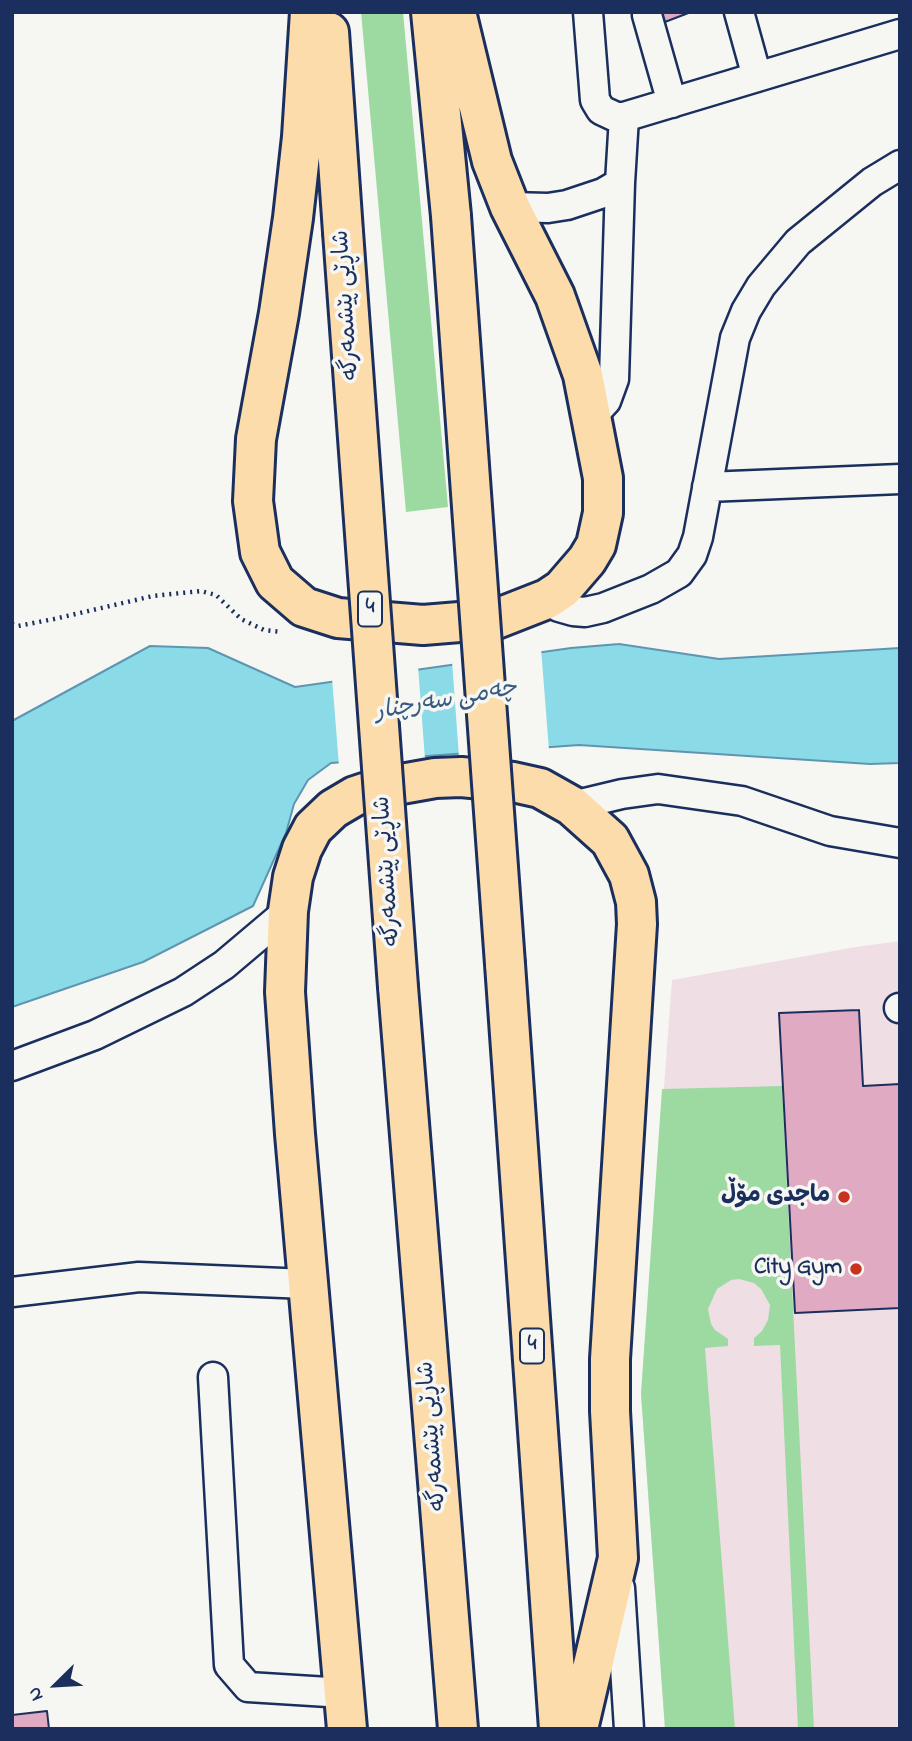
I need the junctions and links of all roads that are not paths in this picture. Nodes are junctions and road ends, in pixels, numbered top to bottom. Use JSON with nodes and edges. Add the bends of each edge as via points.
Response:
{"nodes":[{"id":1,"x":310,"y":12,"type":"edge"},
{"id":2,"x":328,"y":12,"type":"edge"},
{"id":3,"x":431,"y":12,"type":"edge"},
{"id":4,"x":456,"y":12,"type":"edge"},
{"id":5,"x":588,"y":12,"type":"edge"},
{"id":6,"x":740,"y":12,"type":"edge"},
{"id":7,"x":647,"y":15,"type":"dead end"},
{"id":8,"x":900,"y":34,"type":"edge"},
{"id":9,"x":757,"y":77,"type":"junction"},
{"id":10,"x":673,"y":103,"type":"junction"},
{"id":11,"x":624,"y":117,"type":"junction"},
{"id":12,"x":900,"y":165,"type":"edge"},
{"id":13,"x":621,"y":172,"type":"junction"},
{"id":14,"x":510,"y":207,"type":"junction"},
{"id":15,"x":591,"y":417,"type":"junction"},
{"id":16,"x":900,"y":479,"type":"edge"},
{"id":17,"x":707,"y":486,"type":"junction"},
{"id":18,"x":547,"y":599,"type":"junction"},
{"id":19,"x":572,"y":806,"type":"junction"},
{"id":20,"x":900,"y":843,"type":"edge"},
{"id":21,"x":288,"y":911,"type":"junction"},
{"id":22,"x":12,"y":1066,"type":"edge"},
{"id":23,"x":307,"y":1284,"type":"junction"},
{"id":24,"x":12,"y":1292,"type":"edge"},
{"id":25,"x":213,"y":1377,"type":"dead end"},
{"id":26,"x":618,"y":1558,"type":"junction"},
{"id":27,"x":346,"y":1711,"type":"edge"},
{"id":28,"x":458,"y":1729,"type":"edge"},
{"id":29,"x":559,"y":1729,"type":"edge"},
{"id":30,"x":578,"y":1729,"type":"edge"},
{"id":31,"x":629,"y":1729,"type":"edge"}],
"edges":[{"from":1,"to":18,"type":"highway","via":[[293,218],[256,439],[253,501],[260,552],[268,573],[294,600],[327,616],[379,623],[496,619]]},
{"from":2,"to":28,"type":"highway","name":"شاڕێی پێشمەرگە","number":"4","bridge":true,"via":[[398,987]]},
{"from":3,"to":29,"type":"highway","number":"4","bridge":true,"via":[[452,216]]},
{"from":4,"to":14,"type":"highway","via":[[492,161]]},
{"from":5,"to":11,"type":"street","via":[[595,100],[605,114]]},
{"from":6,"to":9,"type":"street"},
{"from":7,"to":10,"type":"street"},
{"from":8,"to":9,"type":"street"},
{"from":9,"to":10,"type":"street"},
{"from":10,"to":11,"type":"street"},
{"from":11,"to":13,"type":"street"},
{"from":12,"to":17,"type":"street","via":[[798,242],[761,286],[735,338]]},
{"from":13,"to":14,"type":"street","via":[[603,193],[567,205]]},
{"from":13,"to":15,"type":"street","via":[[614,379],[606,401]]},
{"from":14,"to":15,"type":"highway","via":[[562,314],[583,375]]},
{"from":15,"to":18,"type":"highway","via":[[603,478],[596,545],[577,575]]},
{"from":16,"to":17,"type":"street"},
{"from":17,"to":18,"type":"street","via":[[692,555],[667,582],[585,612]]},
{"from":19,"to":20,"type":"street","via":[[658,789],[742,801],[830,831]]},
{"from":19,"to":21,"type":"highway","via":[[540,788],[487,779],[435,778],[355,796],[323,816],[306,838]]},
{"from":19,"to":26,"type":"highway","via":[[610,840],[629,875],[636,902],[610,1359]]},
{"from":21,"to":22,"type":"street","via":[[224,965],[183,992],[95,1035]]},
{"from":21,"to":23,"type":"highway","via":[[285,992]]},
{"from":23,"to":24,"type":"street","via":[[139,1277]]},
{"from":23,"to":27,"type":"highway"},
{"from":25,"to":27,"type":"street","via":[[229,1665],[248,1687]]},
{"from":26,"to":30,"type":"highway"},
{"from":26,"to":31,"type":"street"}]}
